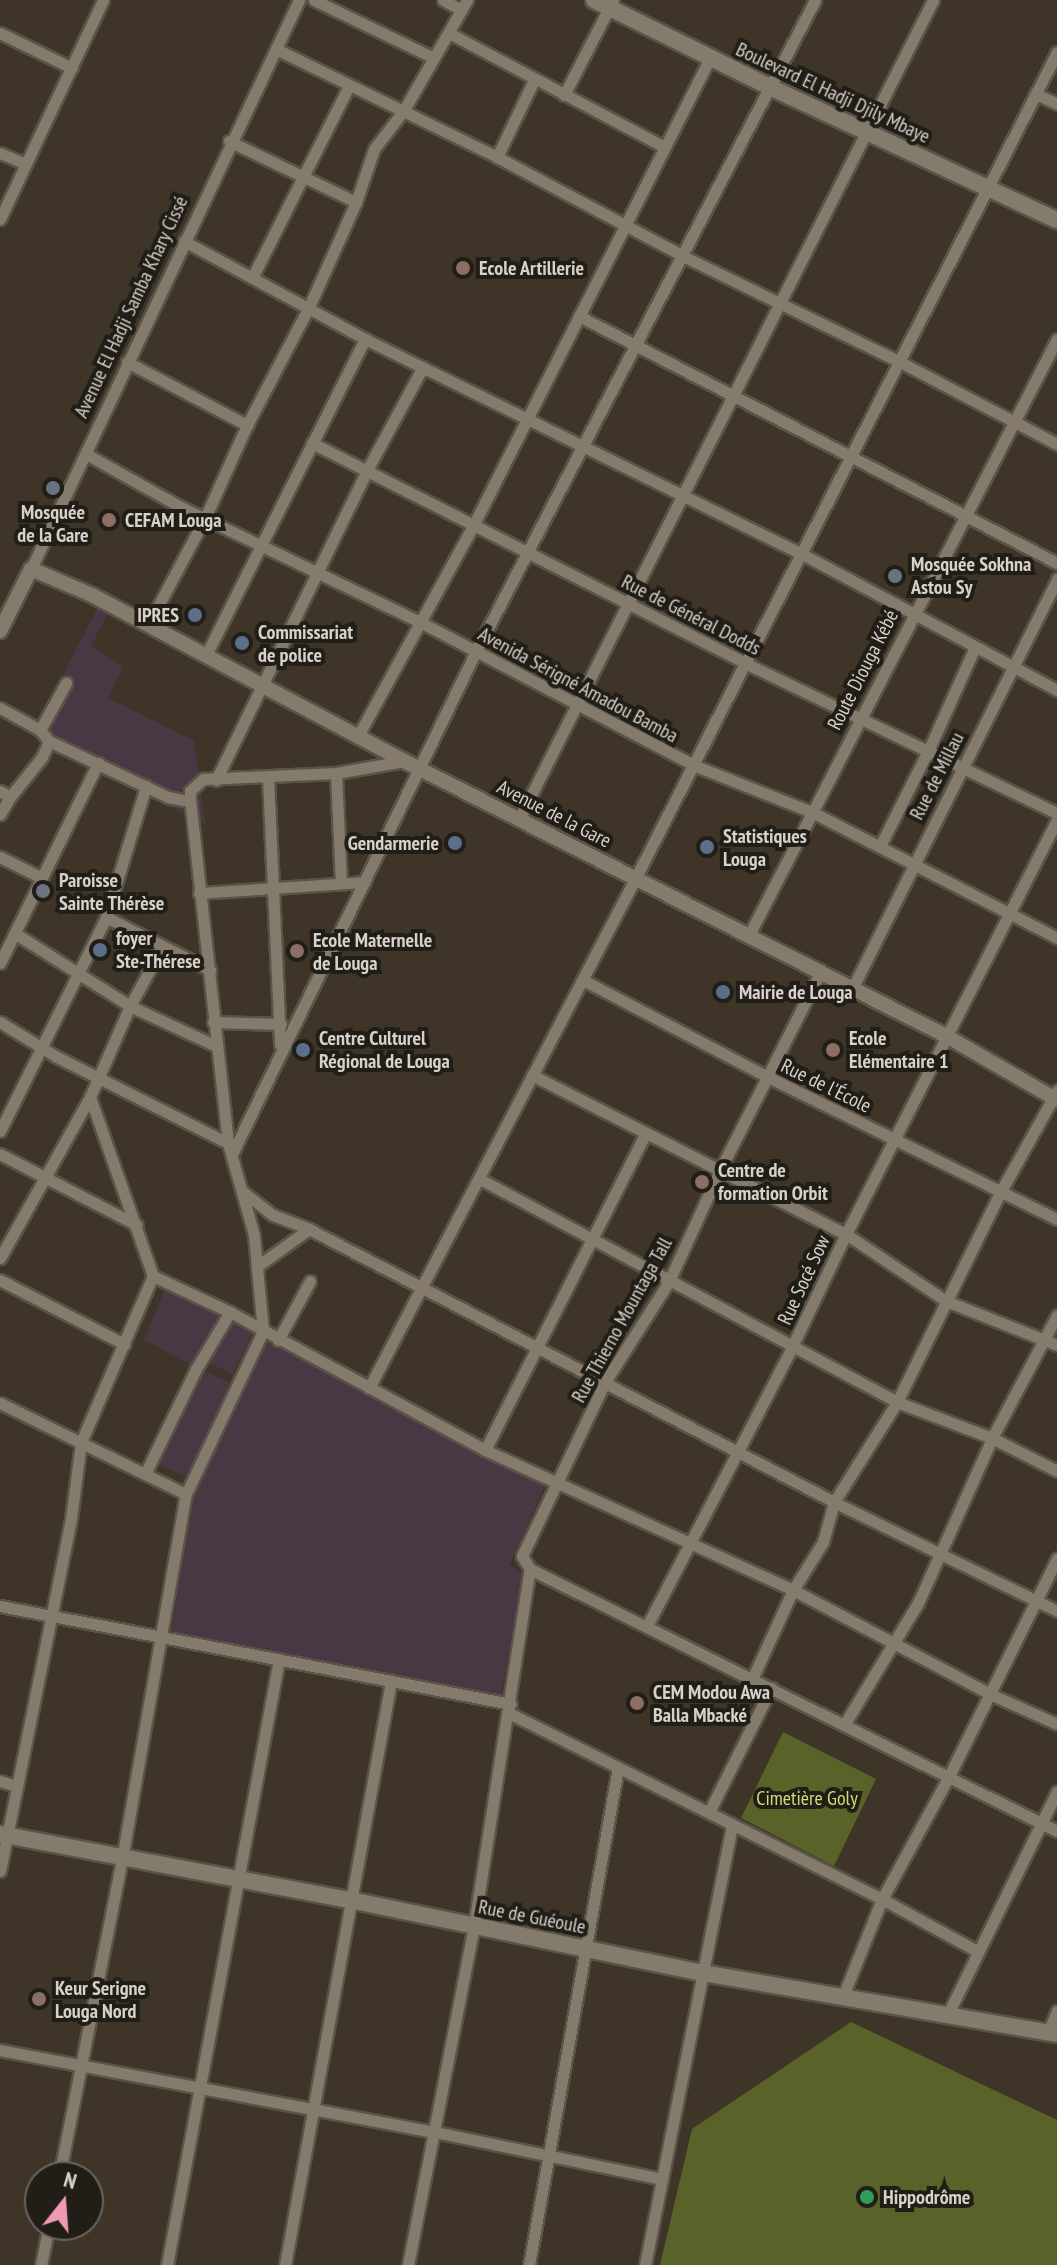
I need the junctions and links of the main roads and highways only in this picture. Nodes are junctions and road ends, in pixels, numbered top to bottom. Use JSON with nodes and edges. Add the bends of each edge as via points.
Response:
{"nodes":[{"id":1,"x":605,"y":3,"type":"edge"},
{"id":2,"x":1057,"y":220,"type":"edge"},
{"id":3,"x":4,"y":1834,"type":"edge"},
{"id":4,"x":1052,"y":2033,"type":"edge"}],
"edges":[{"from":1,"to":2,"type":"main road","name":"Boulevard El Hadji Djily Mbaye","via":[[772,88]]},
{"from":3,"to":4,"type":"main road","name":"Rue de Guéoule","via":[[703,1973]]}]}
